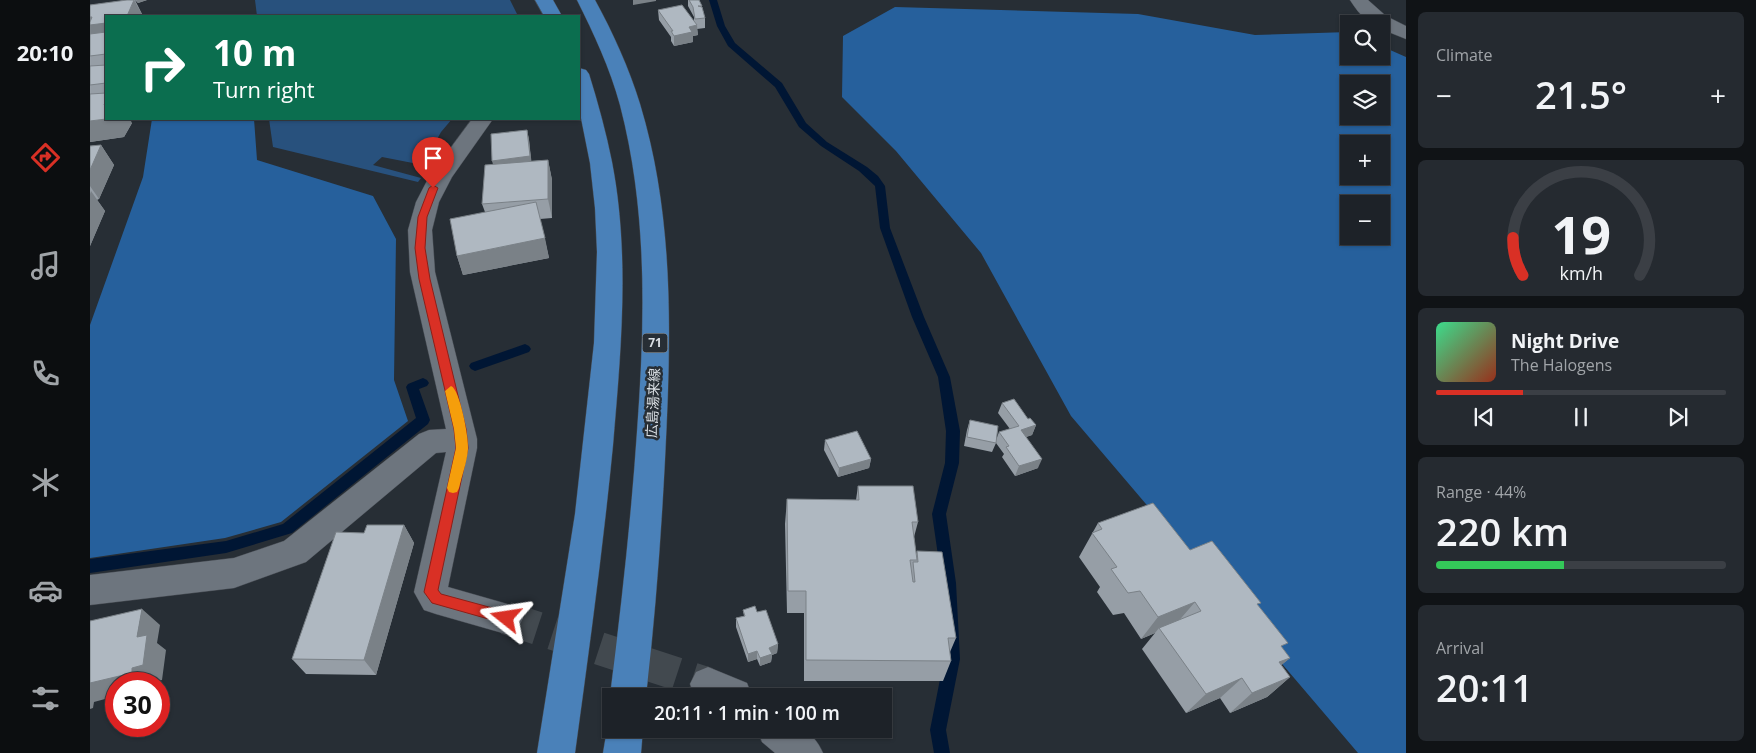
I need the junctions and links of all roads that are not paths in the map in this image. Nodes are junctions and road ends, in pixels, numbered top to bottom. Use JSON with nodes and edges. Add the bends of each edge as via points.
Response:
{"nodes":[{"id":1,"x":544,"y":0,"type":"edge"},
{"id":2,"x":586,"y":0,"type":"edge"},
{"id":3,"x":1359,"y":0,"type":"edge"},
{"id":4,"x":552,"y":15,"type":"edge"},
{"id":5,"x":1406,"y":33,"type":"edge"},
{"id":6,"x":580,"y":77,"type":"edge"},
{"id":7,"x":482,"y":120,"type":"edge"},
{"id":8,"x":462,"y":439,"type":"junction"},
{"id":9,"x":90,"y":590,"type":"edge"},
{"id":10,"x":506,"y":618,"type":"tunnel mouth"},
{"id":11,"x":629,"y":688,"type":"edge"},
{"id":12,"x":624,"y":738,"type":"edge"},
{"id":13,"x":786,"y":738,"type":"edge"},
{"id":14,"x":556,"y":753,"type":"edge"},
{"id":15,"x":622,"y":753,"type":"edge"},
{"id":16,"x":804,"y":753,"type":"edge"}],
"edges":[{"from":1,"to":4,"type":"main road"},
{"from":2,"to":11,"type":"main road","name":"広島湯来線","number":"71","via":[[613,57],[634,123],[650,208],[654,262],[654,400],[647,510]]},
{"from":3,"to":5,"type":"street","via":[[1366,12]]},
{"from":6,"to":14,"type":"main road","via":[[595,123],[606,186],[609,329],[594,488]]},
{"from":7,"to":8,"type":"street","via":[[433,188],[422,217],[420,248]]},
{"from":8,"to":9,"type":"street","via":[[429,442],[295,552],[234,573]]},
{"from":8,"to":10,"type":"street","via":[[430,592],[436,599]]},
{"from":12,"to":15,"type":"main road"},
{"from":13,"to":16,"type":"street"}]}
